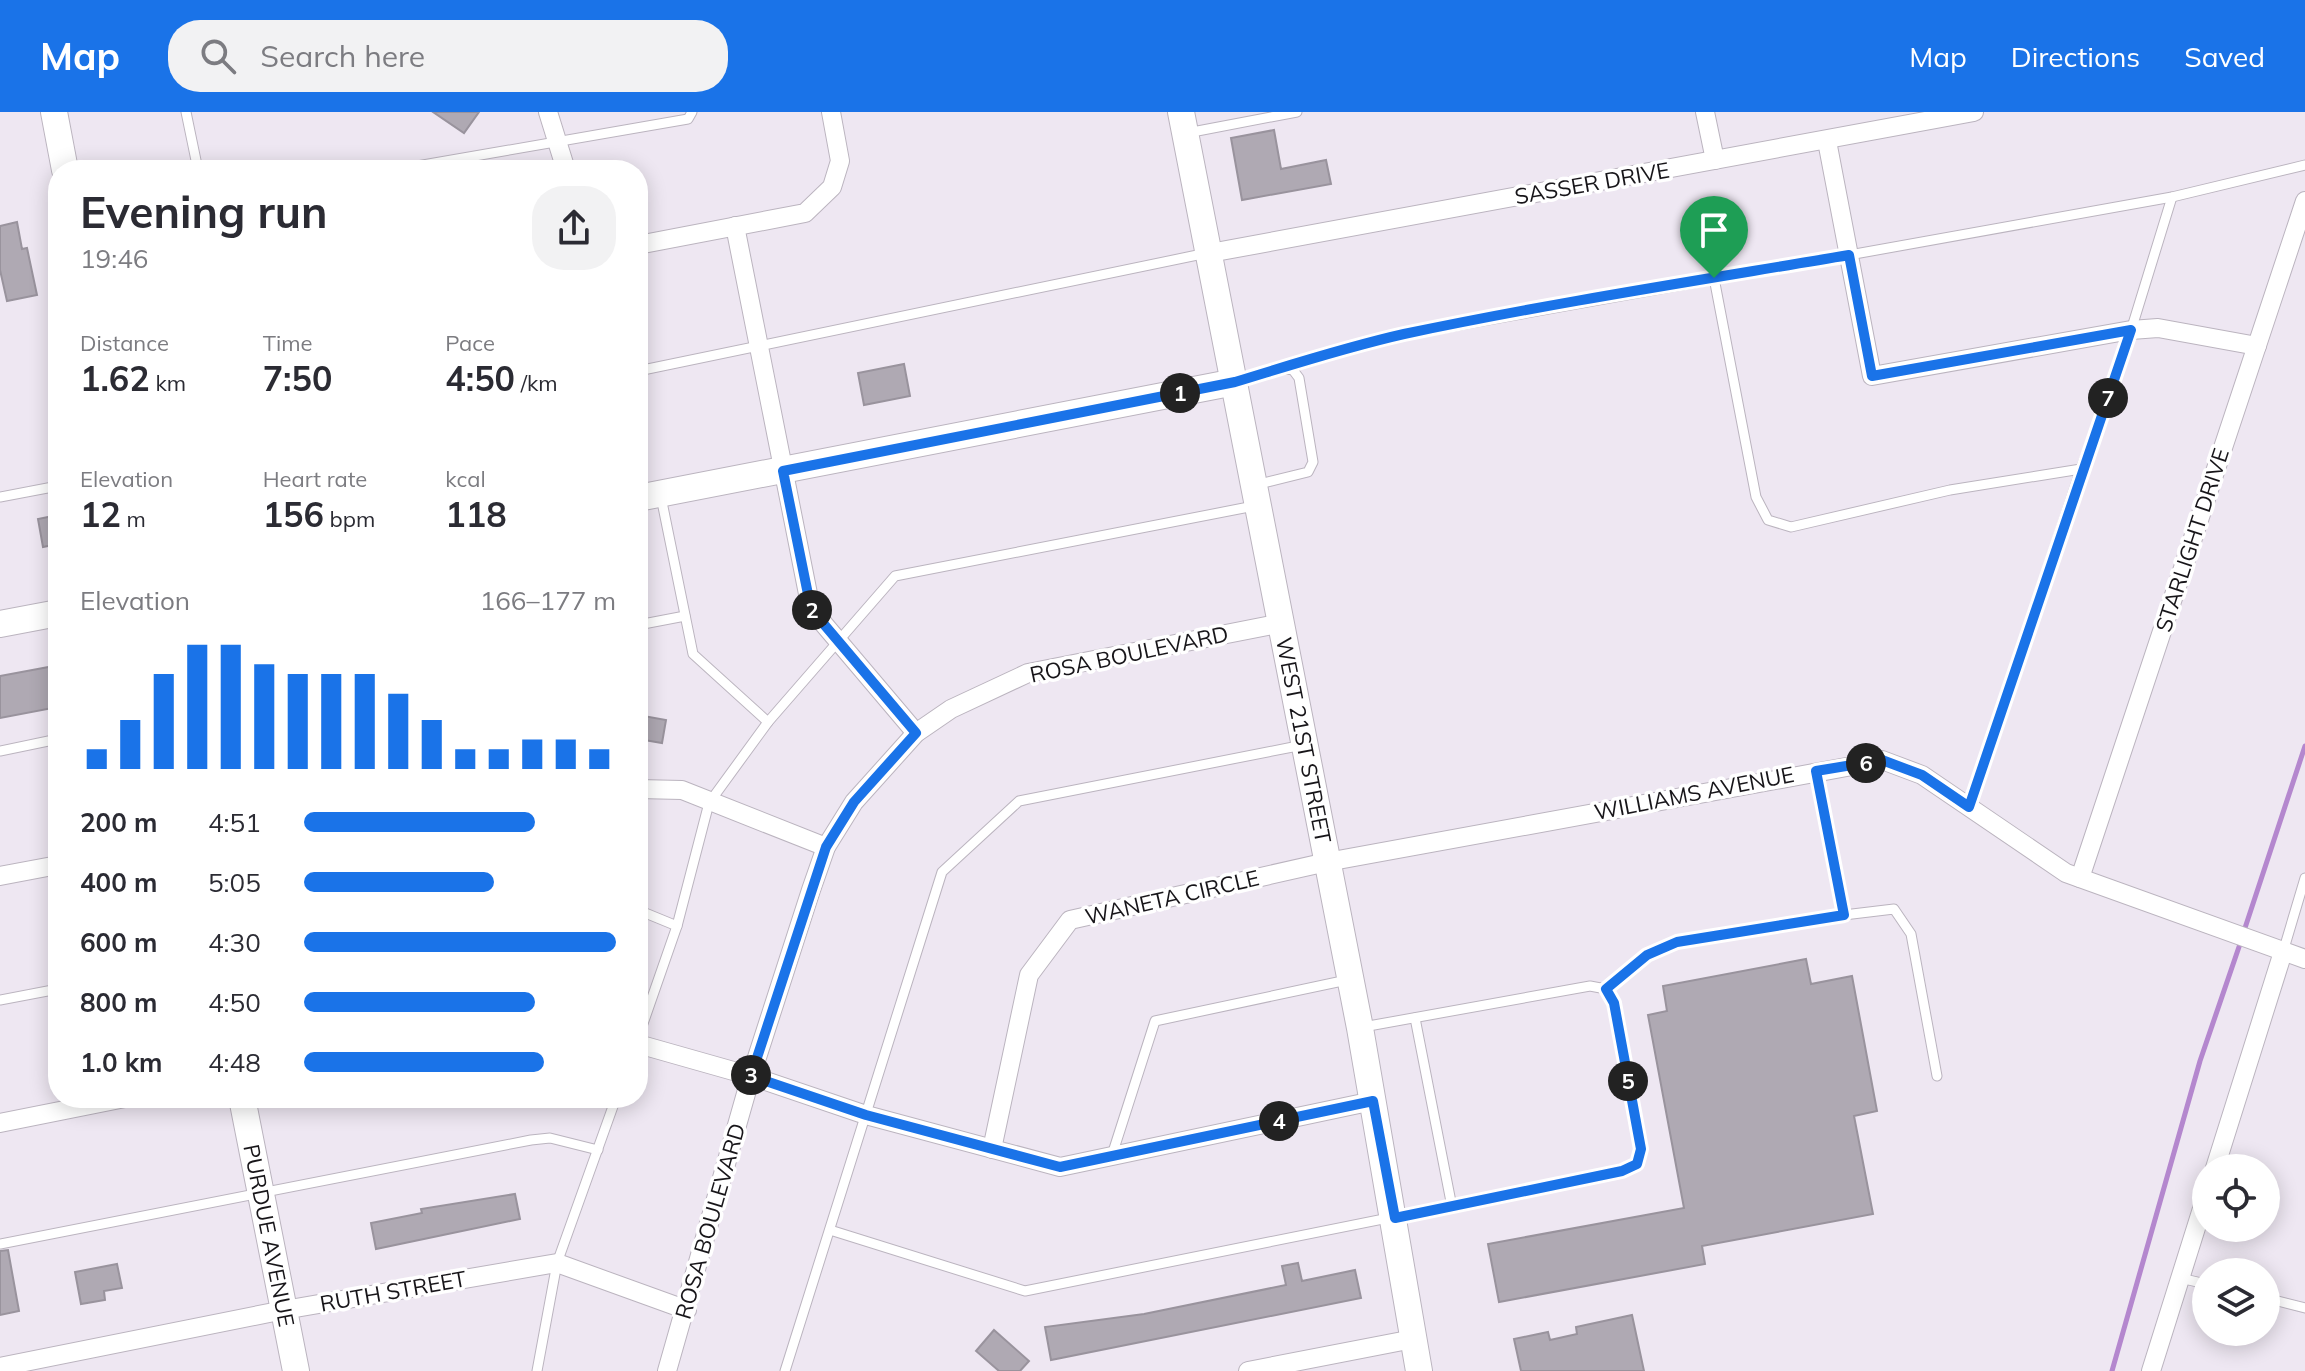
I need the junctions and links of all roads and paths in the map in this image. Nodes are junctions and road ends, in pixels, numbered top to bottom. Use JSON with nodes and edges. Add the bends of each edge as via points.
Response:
{"nodes":[{"id":1,"x":54,"y":112,"type":"edge"},
{"id":2,"x":186,"y":112,"type":"edge"},
{"id":3,"x":548,"y":112,"type":"edge"},
{"id":4,"x":692,"y":112,"type":"edge"},
{"id":5,"x":831,"y":112,"type":"edge"},
{"id":6,"x":1297,"y":112,"type":"edge"},
{"id":7,"x":1705,"y":112,"type":"edge"},
{"id":8,"x":1974,"y":112,"type":"edge"},
{"id":9,"x":1183,"y":123,"type":"edge"},
{"id":10,"x":559,"y":140,"type":"junction"},
{"id":11,"x":1827,"y":141,"type":"junction"},
{"id":12,"x":63,"y":160,"type":"edge"},
{"id":13,"x":196,"y":160,"type":"edge"},
{"id":14,"x":449,"y":160,"type":"edge"},
{"id":15,"x":564,"y":160,"type":"edge"},
{"id":16,"x":1715,"y":160,"type":"junction"},
{"id":17,"x":2305,"y":165,"type":"edge"},
{"id":18,"x":2172,"y":197,"type":"junction"},
{"id":19,"x":2305,"y":201,"type":"edge"},
{"id":20,"x":735,"y":226,"type":"junction"},
{"id":21,"x":648,"y":243,"type":"edge"},
{"id":22,"x":1210,"y":253,"type":"junction"},
{"id":23,"x":1849,"y":255,"type":"junction"},
{"id":24,"x":1714,"y":278,"type":"junction"},
{"id":25,"x":2131,"y":330,"type":"junction"},
{"id":26,"x":2257,"y":346,"type":"junction"},
{"id":27,"x":759,"y":347,"type":"junction"},
{"id":28,"x":648,"y":369,"type":"edge"},
{"id":29,"x":1288,"y":369,"type":"junction"},
{"id":30,"x":1235,"y":382,"type":"junction"},
{"id":31,"x":2081,"y":469,"type":"junction"},
{"id":32,"x":783,"y":471,"type":"junction"},
{"id":33,"x":48,"y":488,"type":"edge"},
{"id":34,"x":1257,"y":495,"type":"junction"},
{"id":35,"x":649,"y":496,"type":"edge"},
{"id":36,"x":0,"y":497,"type":"edge"},
{"id":37,"x":48,"y":615,"type":"edge"},
{"id":38,"x":685,"y":616,"type":"junction"},
{"id":39,"x":648,"y":623,"type":"edge"},
{"id":40,"x":1282,"y":623,"type":"junction"},
{"id":41,"x":0,"y":624,"type":"edge"},
{"id":42,"x":840,"y":642,"type":"junction"},
{"id":43,"x":768,"y":722,"type":"junction"},
{"id":44,"x":916,"y":733,"type":"junction"},
{"id":45,"x":48,"y":741,"type":"edge"},
{"id":46,"x":1303,"y":745,"type":"junction"},
{"id":47,"x":0,"y":751,"type":"edge"},
{"id":48,"x":1816,"y":771,"type":"junction"},
{"id":49,"x":648,"y":789,"type":"edge"},
{"id":50,"x":709,"y":803,"type":"junction"},
{"id":51,"x":1969,"y":807,"type":"junction"},
{"id":52,"x":826,"y":847,"type":"junction"},
{"id":53,"x":1327,"y":862,"type":"junction"},
{"id":54,"x":48,"y":867,"type":"edge"},
{"id":55,"x":0,"y":876,"type":"edge"},
{"id":56,"x":2080,"y":878,"type":"junction"},
{"id":57,"x":2305,"y":878,"type":"edge"},
{"id":58,"x":648,"y":914,"type":"edge"},
{"id":59,"x":1844,"y":915,"type":"junction"},
{"id":60,"x":677,"y":926,"type":"junction"},
{"id":61,"x":2283,"y":952,"type":"junction"},
{"id":62,"x":2305,"y":959,"type":"edge"},
{"id":63,"x":1350,"y":979,"type":"junction"},
{"id":64,"x":1606,"y":989,"type":"junction"},
{"id":65,"x":48,"y":991,"type":"edge"},
{"id":66,"x":0,"y":1000,"type":"edge"},
{"id":67,"x":648,"y":1009,"type":"edge"},
{"id":68,"x":1415,"y":1018,"type":"junction"},
{"id":69,"x":1360,"y":1028,"type":"junction"},
{"id":70,"x":648,"y":1047,"type":"edge"},
{"id":71,"x":751,"y":1076,"type":"junction"},
{"id":72,"x":1937,"y":1076,"type":"dead end"},
{"id":73,"x":1373,"y":1101,"type":"junction"},
{"id":74,"x":75,"y":1108,"type":"edge"},
{"id":75,"x":244,"y":1108,"type":"edge"},
{"id":76,"x":613,"y":1108,"type":"edge"},
{"id":77,"x":866,"y":1115,"type":"junction"},
{"id":78,"x":0,"y":1123,"type":"edge"},
{"id":79,"x":992,"y":1149,"type":"junction"},
{"id":80,"x":598,"y":1150,"type":"junction"},
{"id":81,"x":2219,"y":1154,"type":"edge"},
{"id":82,"x":1111,"y":1157,"type":"junction"},
{"id":83,"x":261,"y":1193,"type":"junction"},
{"id":84,"x":1452,"y":1207,"type":"junction"},
{"id":85,"x":1395,"y":1218,"type":"junction"},
{"id":86,"x":830,"y":1230,"type":"junction"},
{"id":87,"x":2192,"y":1240,"type":"edge"},
{"id":88,"x":0,"y":1244,"type":"edge"},
{"id":89,"x":557,"y":1263,"type":"junction"},
{"id":90,"x":2180,"y":1278,"type":"junction"},
{"id":91,"x":2192,"y":1281,"type":"edge"},
{"id":92,"x":2280,"y":1302,"type":"edge"},
{"id":93,"x":2305,"y":1308,"type":"edge"},
{"id":94,"x":284,"y":1310,"type":"junction"},
{"id":95,"x":687,"y":1310,"type":"junction"},
{"id":96,"x":1413,"y":1339,"type":"junction"},
{"id":97,"x":0,"y":1367,"type":"edge"},
{"id":98,"x":296,"y":1371,"type":"edge"},
{"id":99,"x":537,"y":1371,"type":"edge"},
{"id":100,"x":667,"y":1371,"type":"edge"},
{"id":101,"x":785,"y":1371,"type":"edge"},
{"id":102,"x":1248,"y":1371,"type":"edge"},
{"id":103,"x":1419,"y":1371,"type":"edge"},
{"id":104,"x":2151,"y":1371,"type":"edge"}],
"edges":[{"from":1,"to":12,"type":"main road"},
{"from":2,"to":13,"type":"lane"},
{"from":3,"to":10,"type":"street"},
{"from":4,"to":10,"type":"lane","via":[[688,119]]},
{"from":5,"to":20,"type":"street","via":[[840,161],[832,187],[819,203],[805,213]]},
{"from":6,"to":9,"type":"lane"},
{"from":7,"to":16,"type":"street"},
{"from":8,"to":11,"type":"street","name":"SASSER DRIVE"},
{"from":9,"to":22,"type":"main road","name":"WEST 21ST STREET"},
{"from":10,"to":14,"type":"lane"},
{"from":10,"to":15,"type":"street"},
{"from":11,"to":16,"type":"street","name":"SASSER DRIVE"},
{"from":11,"to":23,"type":"street"},
{"from":16,"to":22,"type":"street","name":"SASSER DRIVE"},
{"from":17,"to":18,"type":"lane"},
{"from":18,"to":23,"type":"lane"},
{"from":18,"to":25,"type":"lane"},
{"from":19,"to":26,"type":"street","name":"STARLIGHT DRIVE"},
{"from":20,"to":21,"type":"street"},
{"from":20,"to":27,"type":"street"},
{"from":22,"to":27,"type":"lane"},
{"from":22,"to":30,"type":"main road","name":"WEST 21ST STREET"},
{"from":23,"to":24,"type":"lane"},
{"from":23,"to":25,"type":"street","via":[[1872,376]]},
{"from":24,"to":29,"type":"lane","via":[[1404,335],[1316,356]]},
{"from":24,"to":31,"type":"lane","via":[[1756,497],[1768,520],[1791,527],[1950,490]]},
{"from":25,"to":26,"type":"street","via":[[2158,328]]},
{"from":25,"to":31,"type":"lane"},
{"from":26,"to":56,"type":"street","name":"STARLIGHT DRIVE"},
{"from":27,"to":28,"type":"lane"},
{"from":27,"to":32,"type":"street"},
{"from":29,"to":30,"type":"lane"},
{"from":29,"to":34,"type":"lane","via":[[1299,378],[1313,462],[1308,472]]},
{"from":30,"to":32,"type":"main road"},
{"from":30,"to":34,"type":"main road","name":"WEST 21ST STREET"},
{"from":31,"to":51,"type":"lane"},
{"from":32,"to":35,"type":"main road"},
{"from":32,"to":42,"type":"street","via":[[811,609]]},
{"from":33,"to":36,"type":"lane"},
{"from":34,"to":40,"type":"main road","name":"WEST 21ST STREET"},
{"from":34,"to":42,"type":"lane","via":[[895,576]]},
{"from":35,"to":38,"type":"lane"},
{"from":37,"to":41,"type":"main road"},
{"from":38,"to":39,"type":"lane"},
{"from":38,"to":43,"type":"lane","via":[[693,654]]},
{"from":40,"to":44,"type":"street","name":"ROSA BOULEVARD","via":[[1028,673],[962,703]]},
{"from":40,"to":46,"type":"main road","name":"WEST 21ST STREET"},
{"from":42,"to":43,"type":"lane"},
{"from":42,"to":44,"type":"street"},
{"from":43,"to":50,"type":"lane"},
{"from":44,"to":52,"type":"street","name":"ROSA BOULEVARD","via":[[854,802]]},
{"from":45,"to":47,"type":"lane"},
{"from":46,"to":53,"type":"main road","name":"WEST 21ST STREET"},
{"from":46,"to":77,"type":"lane","via":[[1019,801],[942,872]]},
{"from":48,"to":51,"type":"street","name":"WILLIAMS AVENUE","via":[[1882,760],[1922,775]]},
{"from":48,"to":53,"type":"street","name":"WILLIAMS AVENUE"},
{"from":48,"to":59,"type":"lane"},
{"from":49,"to":50,"type":"street","via":[[682,790]]},
{"from":50,"to":52,"type":"street"},
{"from":50,"to":60,"type":"lane"},
{"from":51,"to":56,"type":"street","name":"WILLIAMS AVENUE"},
{"from":52,"to":71,"type":"street","name":"ROSA BOULEVARD"},
{"from":53,"to":63,"type":"main road","name":"WEST 21ST STREET"},
{"from":53,"to":79,"type":"street","name":"WANETA CIRCLE","via":[[1070,920],[1029,975]]},
{"from":54,"to":55,"type":"street"},
{"from":56,"to":61,"type":"street","name":"WILLIAMS AVENUE"},
{"from":57,"to":61,"type":"lane"},
{"from":58,"to":60,"type":"lane"},
{"from":59,"to":64,"type":"lane","via":[[1677,942],[1647,955]]},
{"from":59,"to":72,"type":"lane","via":[[1894,909],[1911,934]]},
{"from":60,"to":67,"type":"lane"},
{"from":61,"to":62,"type":"street","name":"WILLIAMS AVENUE"},
{"from":61,"to":81,"type":"street"},
{"from":63,"to":69,"type":"main road","name":"WEST 21ST STREET"},
{"from":63,"to":82,"type":"lane","via":[[1155,1021]]},
{"from":64,"to":68,"type":"lane","via":[[1590,986]]},
{"from":64,"to":84,"type":"lane","via":[[1614,1003],[1641,1149],[1637,1164]]},
{"from":65,"to":66,"type":"lane"},
{"from":68,"to":69,"type":"lane"},
{"from":68,"to":84,"type":"lane"},
{"from":69,"to":73,"type":"main road","name":"WEST 21ST STREET"},
{"from":70,"to":71,"type":"street"},
{"from":71,"to":77,"type":"street"},
{"from":71,"to":95,"type":"street","name":"ROSA BOULEVARD"},
{"from":73,"to":82,"type":"street"},
{"from":73,"to":85,"type":"main road","name":"WEST 21ST STREET"},
{"from":74,"to":78,"type":"street"},
{"from":75,"to":83,"type":"main road","name":"PURDUE AVENUE"},
{"from":76,"to":80,"type":"lane"},
{"from":77,"to":79,"type":"street"},
{"from":77,"to":86,"type":"lane"},
{"from":79,"to":82,"type":"street","via":[[1060,1167]]},
{"from":80,"to":83,"type":"lane","via":[[550,1138],[531,1140]]},
{"from":80,"to":89,"type":"lane"},
{"from":83,"to":88,"type":"lane"},
{"from":83,"to":94,"type":"main road","name":"PURDUE AVENUE"},
{"from":84,"to":85,"type":"lane"},
{"from":85,"to":86,"type":"lane","via":[[1025,1291]]},
{"from":85,"to":96,"type":"main road","name":"WEST 21ST STREET"},
{"from":86,"to":101,"type":"lane"},
{"from":87,"to":90,"type":"street"},
{"from":89,"to":94,"type":"street","name":"RUTH STREET"},
{"from":89,"to":95,"type":"street","name":"RUTH STREET"},
{"from":89,"to":99,"type":"lane"},
{"from":90,"to":91,"type":"lane"},
{"from":90,"to":104,"type":"street"},
{"from":92,"to":93,"type":"lane"},
{"from":94,"to":97,"type":"street","name":"RUTH STREET"},
{"from":94,"to":98,"type":"main road","name":"PURDUE AVENUE"},
{"from":95,"to":100,"type":"street","name":"ROSA BOULEVARD"},
{"from":96,"to":102,"type":"street"},
{"from":96,"to":103,"type":"main road","name":"WEST 21ST STREET"}]}
